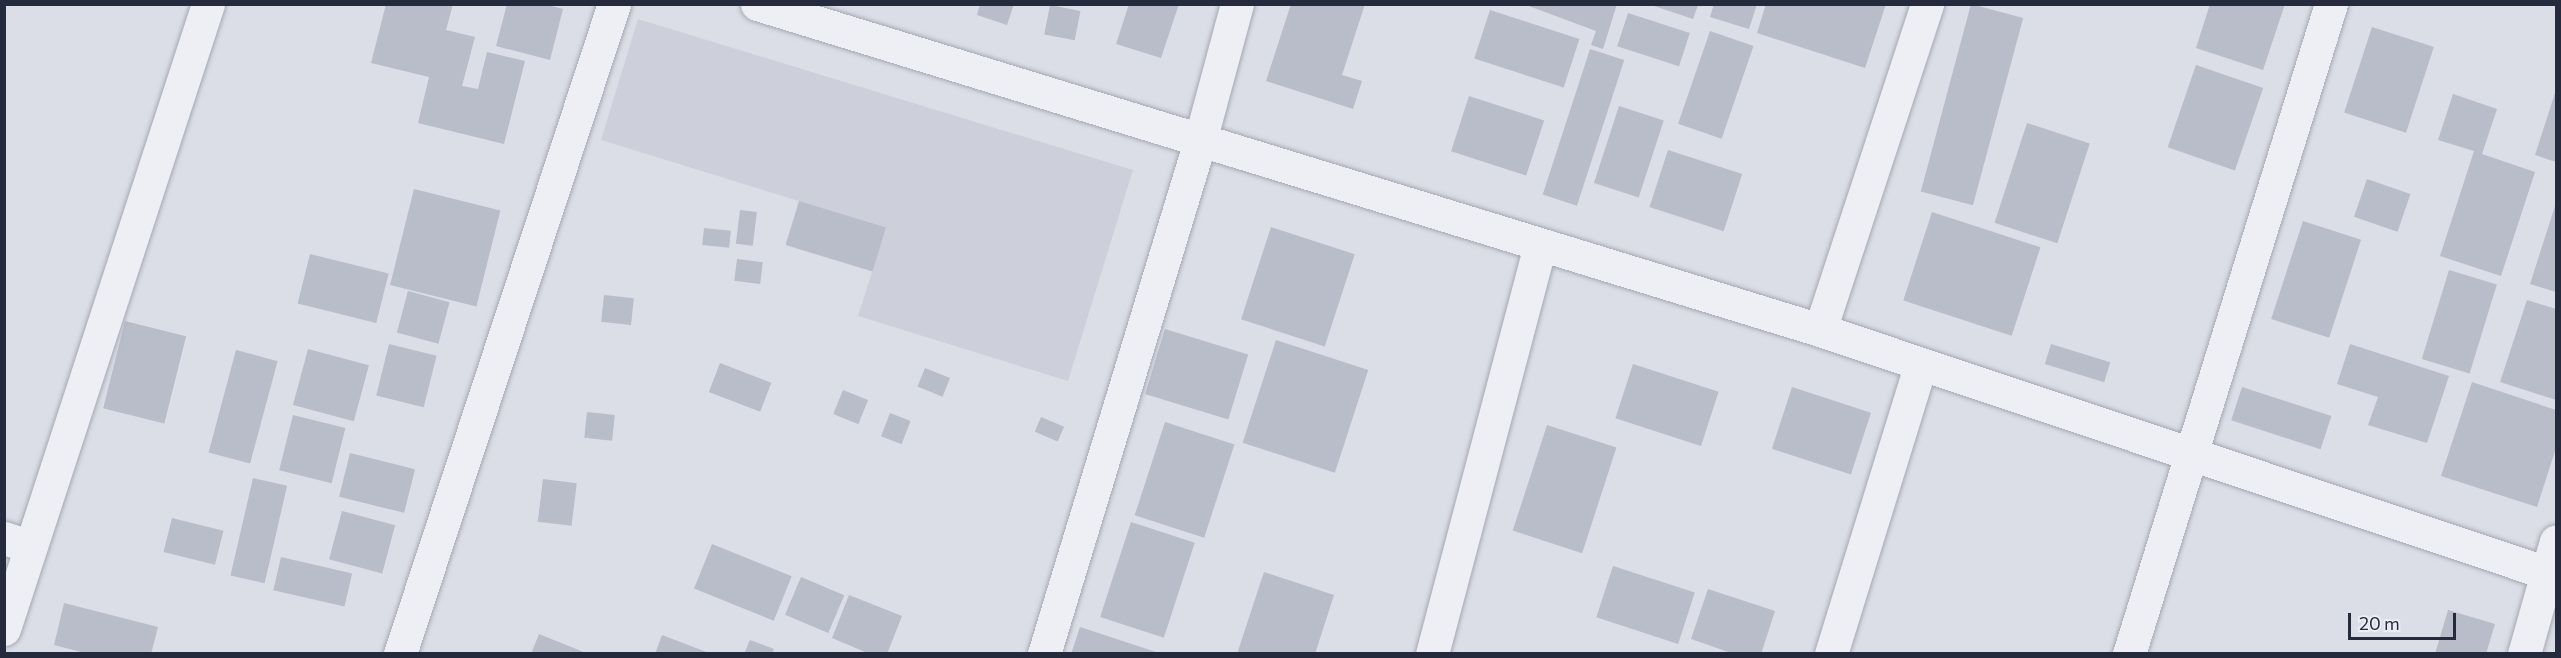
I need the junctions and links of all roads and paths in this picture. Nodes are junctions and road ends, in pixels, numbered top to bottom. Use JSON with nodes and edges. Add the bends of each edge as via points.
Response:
{"nodes":[{"id":1,"x":208,"y":4,"type":"edge"},
{"id":2,"x":614,"y":4,"type":"edge"},
{"id":3,"x":757,"y":4,"type":"edge"},
{"id":4,"x":1237,"y":4,"type":"edge"},
{"id":5,"x":1927,"y":4,"type":"edge"},
{"id":6,"x":2331,"y":4,"type":"edge"},
{"id":7,"x":1200,"y":141,"type":"junction"},
{"id":8,"x":1540,"y":244,"type":"junction"},
{"id":9,"x":1820,"y":330,"type":"junction"},
{"id":10,"x":1920,"y":366,"type":"junction"},
{"id":11,"x":2192,"y":456,"type":"junction"},
{"id":12,"x":2556,"y":541,"type":"edge"},
{"id":13,"x":18,"y":543,"type":"edge"},
{"id":14,"x":2552,"y":574,"type":"edge"},
{"id":15,"x":4,"y":629,"type":"edge"},
{"id":16,"x":400,"y":654,"type":"edge"},
{"id":17,"x":1044,"y":654,"type":"edge"},
{"id":18,"x":1432,"y":654,"type":"edge"},
{"id":19,"x":1831,"y":654,"type":"edge"},
{"id":20,"x":2129,"y":654,"type":"edge"},
{"id":21,"x":2524,"y":654,"type":"edge"}],
"edges":[{"from":1,"to":13,"type":"street"},
{"from":2,"to":16,"type":"street"},
{"from":3,"to":7,"type":"street"},
{"from":4,"to":7,"type":"street"},
{"from":5,"to":9,"type":"street"},
{"from":6,"to":11,"type":"street"},
{"from":7,"to":8,"type":"street"},
{"from":7,"to":17,"type":"street"},
{"from":8,"to":9,"type":"street"},
{"from":8,"to":18,"type":"street"},
{"from":9,"to":10,"type":"street"},
{"from":10,"to":11,"type":"street"},
{"from":10,"to":19,"type":"street"},
{"from":11,"to":14,"type":"street"},
{"from":11,"to":20,"type":"street"},
{"from":12,"to":14,"type":"street"},
{"from":13,"to":15,"type":"street"},
{"from":14,"to":21,"type":"street"}]}
